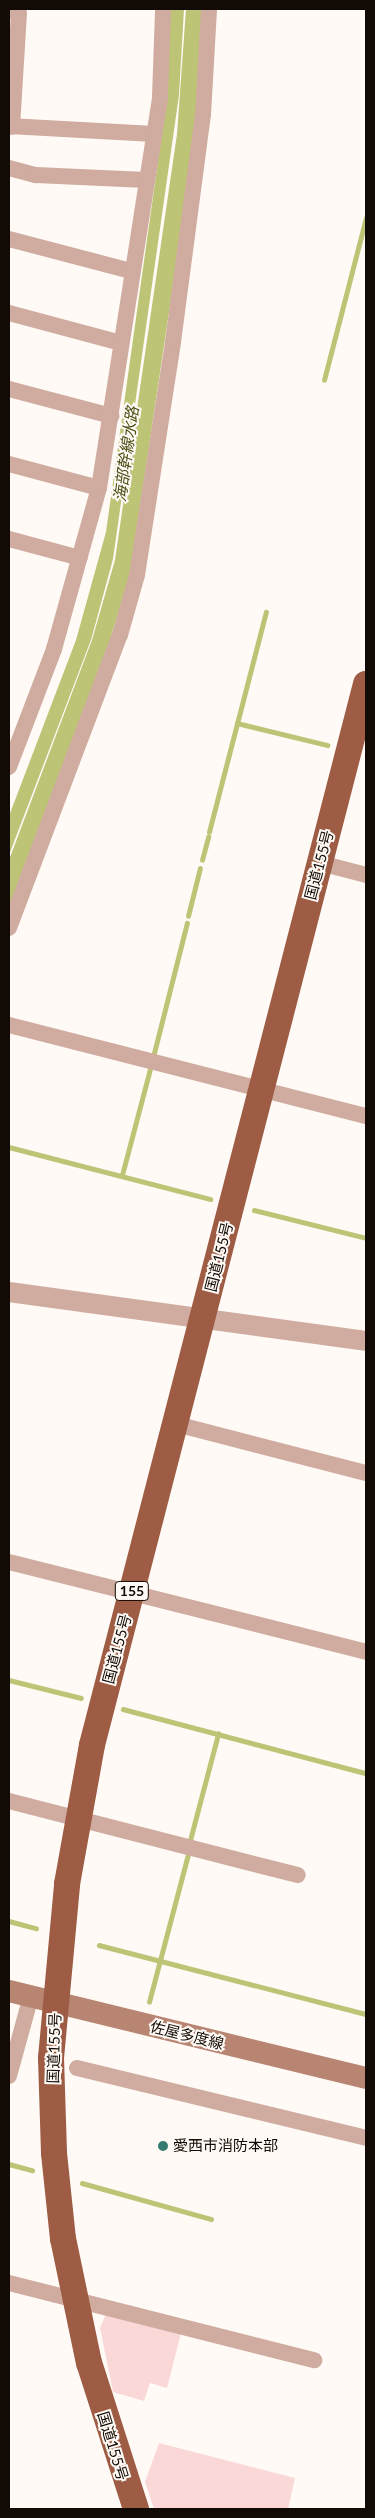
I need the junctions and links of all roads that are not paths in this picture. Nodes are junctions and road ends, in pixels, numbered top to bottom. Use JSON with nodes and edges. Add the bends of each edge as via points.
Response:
{"nodes":[{"id":1,"x":163,"y":9,"type":"edge"},
{"id":2,"x":209,"y":9,"type":"edge"},
{"id":3,"x":9,"y":10,"type":"edge"},
{"id":4,"x":11,"y":126,"type":"edge"},
{"id":5,"x":154,"y":134,"type":"junction"},
{"id":6,"x":9,"y":168,"type":"edge"},
{"id":7,"x":146,"y":180,"type":"junction"},
{"id":8,"x":9,"y":239,"type":"edge"},
{"id":9,"x":132,"y":270,"type":"junction"},
{"id":10,"x":9,"y":313,"type":"edge"},
{"id":11,"x":120,"y":343,"type":"junction"},
{"id":12,"x":9,"y":389,"type":"edge"},
{"id":13,"x":111,"y":416,"type":"junction"},
{"id":14,"x":9,"y":464,"type":"edge"},
{"id":15,"x":99,"y":488,"type":"junction"},
{"id":16,"x":9,"y":539,"type":"edge"},
{"id":17,"x":80,"y":558,"type":"junction"},
{"id":18,"x":366,"y":684,"type":"edge"},
{"id":19,"x":9,"y":767,"type":"edge"},
{"id":20,"x":320,"y":863,"type":"junction"},
{"id":21,"x":366,"y":875,"type":"edge"},
{"id":22,"x":9,"y":928,"type":"edge"},
{"id":23,"x":9,"y":1024,"type":"edge"},
{"id":24,"x":261,"y":1090,"type":"junction"},
{"id":25,"x":366,"y":1116,"type":"edge"},
{"id":26,"x":9,"y":1292,"type":"edge"},
{"id":27,"x":203,"y":1319,"type":"junction"},
{"id":28,"x":366,"y":1342,"type":"edge"},
{"id":29,"x":176,"y":1424,"type":"junction"},
{"id":30,"x":366,"y":1473,"type":"edge"},
{"id":31,"x":9,"y":1562,"type":"edge"},
{"id":32,"x":132,"y":1592,"type":"junction"},
{"id":33,"x":366,"y":1652,"type":"edge"},
{"id":34,"x":9,"y":1801,"type":"edge"},
{"id":35,"x":79,"y":1818,"type":"junction"},
{"id":36,"x":298,"y":1875,"type":"dead end"},
{"id":37,"x":9,"y":1991,"type":"edge"},
{"id":38,"x":44,"y":2000,"type":"junction"},
{"id":39,"x":77,"y":2068,"type":"dead end"},
{"id":40,"x":9,"y":2076,"type":"edge"},
{"id":41,"x":366,"y":2078,"type":"edge"},
{"id":42,"x":366,"y":2138,"type":"edge"},
{"id":43,"x":9,"y":2283,"type":"edge"},
{"id":44,"x":75,"y":2301,"type":"junction"},
{"id":45,"x":314,"y":2360,"type":"dead end"},
{"id":46,"x":136,"y":2509,"type":"edge"}],
"edges":[{"from":1,"to":5,"type":"street","via":[[160,97]]},
{"from":2,"to":22,"type":"street","via":[[203,114],[173,342],[137,575],[120,635]]},
{"from":3,"to":4,"type":"street","via":[[19,13]]},
{"from":4,"to":5,"type":"street"},
{"from":5,"to":7,"type":"street"},
{"from":6,"to":7,"type":"street","via":[[36,175]]},
{"from":7,"to":9,"type":"street"},
{"from":8,"to":9,"type":"street"},
{"from":9,"to":11,"type":"street"},
{"from":10,"to":11,"type":"street"},
{"from":11,"to":13,"type":"street"},
{"from":12,"to":13,"type":"street"},
{"from":13,"to":15,"type":"street"},
{"from":14,"to":15,"type":"street"},
{"from":15,"to":17,"type":"street"},
{"from":16,"to":17,"type":"street"},
{"from":17,"to":19,"type":"street","via":[[54,648]]},
{"from":18,"to":20,"type":"highway","name":"国道155号","number":"155"},
{"from":20,"to":21,"type":"street"},
{"from":20,"to":24,"type":"highway","name":"国道155号","number":"155"},
{"from":23,"to":24,"type":"street"},
{"from":24,"to":25,"type":"street"},
{"from":24,"to":27,"type":"highway","name":"国道155号","number":"155"},
{"from":26,"to":27,"type":"street"},
{"from":27,"to":28,"type":"street"},
{"from":27,"to":29,"type":"highway","name":"国道155号","number":"155"},
{"from":29,"to":30,"type":"street"},
{"from":29,"to":32,"type":"highway","name":"国道155号","number":"155"},
{"from":31,"to":32,"type":"street"},
{"from":32,"to":33,"type":"street"},
{"from":32,"to":35,"type":"highway","name":"国道155号","number":"155","via":[[92,1745]]},
{"from":34,"to":35,"type":"street"},
{"from":35,"to":36,"type":"street"},
{"from":35,"to":38,"type":"highway","name":"国道155号","number":"155"},
{"from":37,"to":38,"type":"main road","name":"佐屋多度線"},
{"from":38,"to":40,"type":"street"},
{"from":38,"to":41,"type":"main road","name":"佐屋多度線"},
{"from":38,"to":44,"type":"highway","name":"国道155号","number":"155","via":[[51,2058],[54,2154],[63,2239]]},
{"from":39,"to":42,"type":"street"},
{"from":43,"to":44,"type":"street"},
{"from":44,"to":45,"type":"street"},
{"from":44,"to":46,"type":"highway","name":"国道155号","number":"155","via":[[106,2426]]}]}
